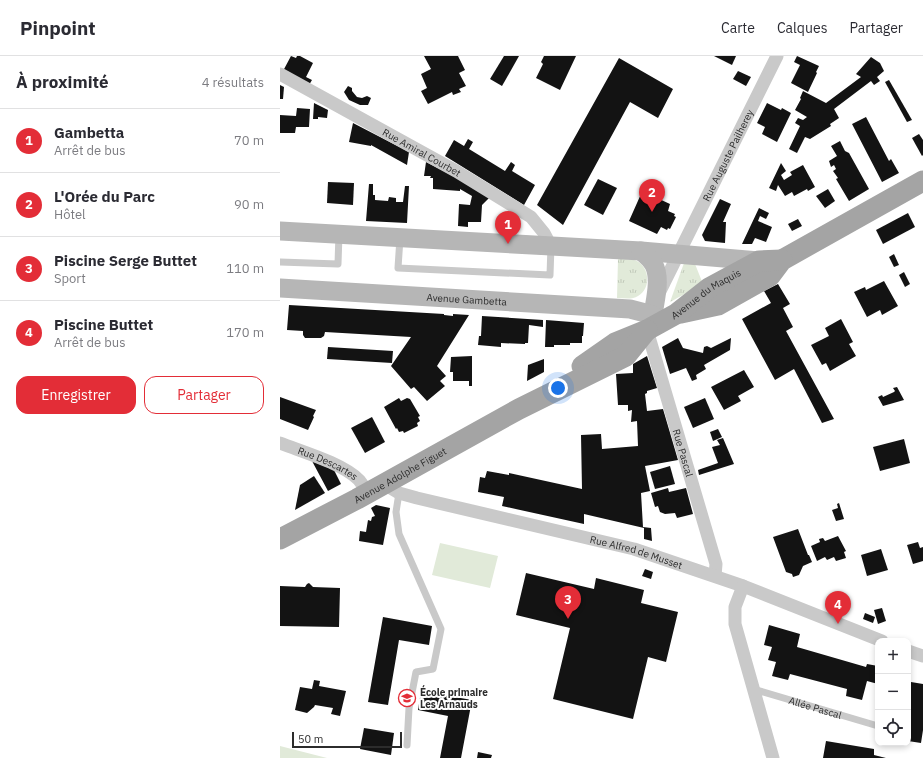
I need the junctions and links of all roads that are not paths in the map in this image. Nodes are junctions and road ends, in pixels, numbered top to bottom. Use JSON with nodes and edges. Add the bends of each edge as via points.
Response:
{"nodes":[{"id":1,"x":776,"y":56,"type":"edge"},
{"id":2,"x":280,"y":74,"type":"edge"},
{"id":3,"x":923,"y":181,"type":"edge"},
{"id":4,"x":280,"y":231,"type":"edge"},
{"id":5,"x":339,"y":234,"type":"junction"},
{"id":6,"x":400,"y":238,"type":"junction"},
{"id":7,"x":551,"y":246,"type":"junction"},
{"id":8,"x":641,"y":251,"type":"junction"},
{"id":9,"x":678,"y":254,"type":"junction"},
{"id":10,"x":782,"y":260,"type":"junction"},
{"id":11,"x":759,"y":261,"type":"junction"},
{"id":12,"x":280,"y":262,"type":"edge"},
{"id":13,"x":280,"y":288,"type":"edge"},
{"id":14,"x":658,"y":317,"type":"junction"},
{"id":15,"x":280,"y":443,"type":"edge"},
{"id":16,"x":384,"y":490,"type":"junction"},
{"id":17,"x":280,"y":539,"type":"edge"},
{"id":18,"x":715,"y":576,"type":"junction"},
{"id":19,"x":743,"y":586,"type":"junction"},
{"id":20,"x":875,"y":638,"type":"edge"},
{"id":21,"x":911,"y":652,"type":"edge"},
{"id":22,"x":923,"y":656,"type":"edge"},
{"id":23,"x":753,"y":689,"type":"junction"},
{"id":24,"x":875,"y":725,"type":"edge"},
{"id":25,"x":407,"y":745,"type":"dead end"},
{"id":26,"x":773,"y":758,"type":"edge"}],
"edges":[{"from":1,"to":9,"type":"street","name":"Rue Auguste Pailherey"},
{"from":2,"to":7,"type":"street","name":"Rue Amiral Courbet","via":[[456,171],[531,217]]},
{"from":3,"to":10,"type":"main road","name":"Avenue du Maquis"},
{"from":4,"to":5,"type":"main road"},
{"from":5,"to":6,"type":"main road"},
{"from":5,"to":12,"type":"lane","via":[[338,264]]},
{"from":6,"to":7,"type":"main road"},
{"from":6,"to":7,"type":"lane","via":[[398,268],[550,275]]},
{"from":7,"to":8,"type":"main road"},
{"from":8,"to":9,"type":"main road"},
{"from":8,"to":14,"type":"main road","via":[[649,257],[657,276]]},
{"from":9,"to":11,"type":"main road"},
{"from":9,"to":14,"type":"street"},
{"from":10,"to":11,"type":"main road","name":"Avenue du Maquis"},
{"from":10,"to":14,"type":"main road","name":"Avenue du Maquis","via":[[770,276],[718,305]]},
{"from":11,"to":14,"type":"main road","name":"Avenue du Maquis"},
{"from":13,"to":14,"type":"main road","name":"Avenue Gambetta","via":[[630,309]]},
{"from":14,"to":16,"type":"main road","name":"Avenue Adolphe Figuet","via":[[615,343],[519,409]]},
{"from":14,"to":18,"type":"street","name":"Rue Pascal","via":[[716,564]]},
{"from":15,"to":16,"type":"street","name":"Rue Descartes","via":[[338,466],[359,481]]},
{"from":16,"to":17,"type":"main road","name":"Avenue Adolphe Figuet"},
{"from":16,"to":18,"type":"street","name":"Rue Alfred de Musset","via":[[634,549]]},
{"from":16,"to":25,"type":"lane","via":[[396,512],[399,534],[441,629],[433,669],[416,672],[409,708]]},
{"from":18,"to":19,"type":"street","name":"Rue Alfred de Musset"},
{"from":19,"to":20,"type":"street","name":"Rue Alfred de Musset"},
{"from":19,"to":23,"type":"street","via":[[735,607],[735,624]]},
{"from":21,"to":22,"type":"street"},
{"from":23,"to":24,"type":"lane","name":"Allée Pascal"},
{"from":23,"to":26,"type":"street"}]}
